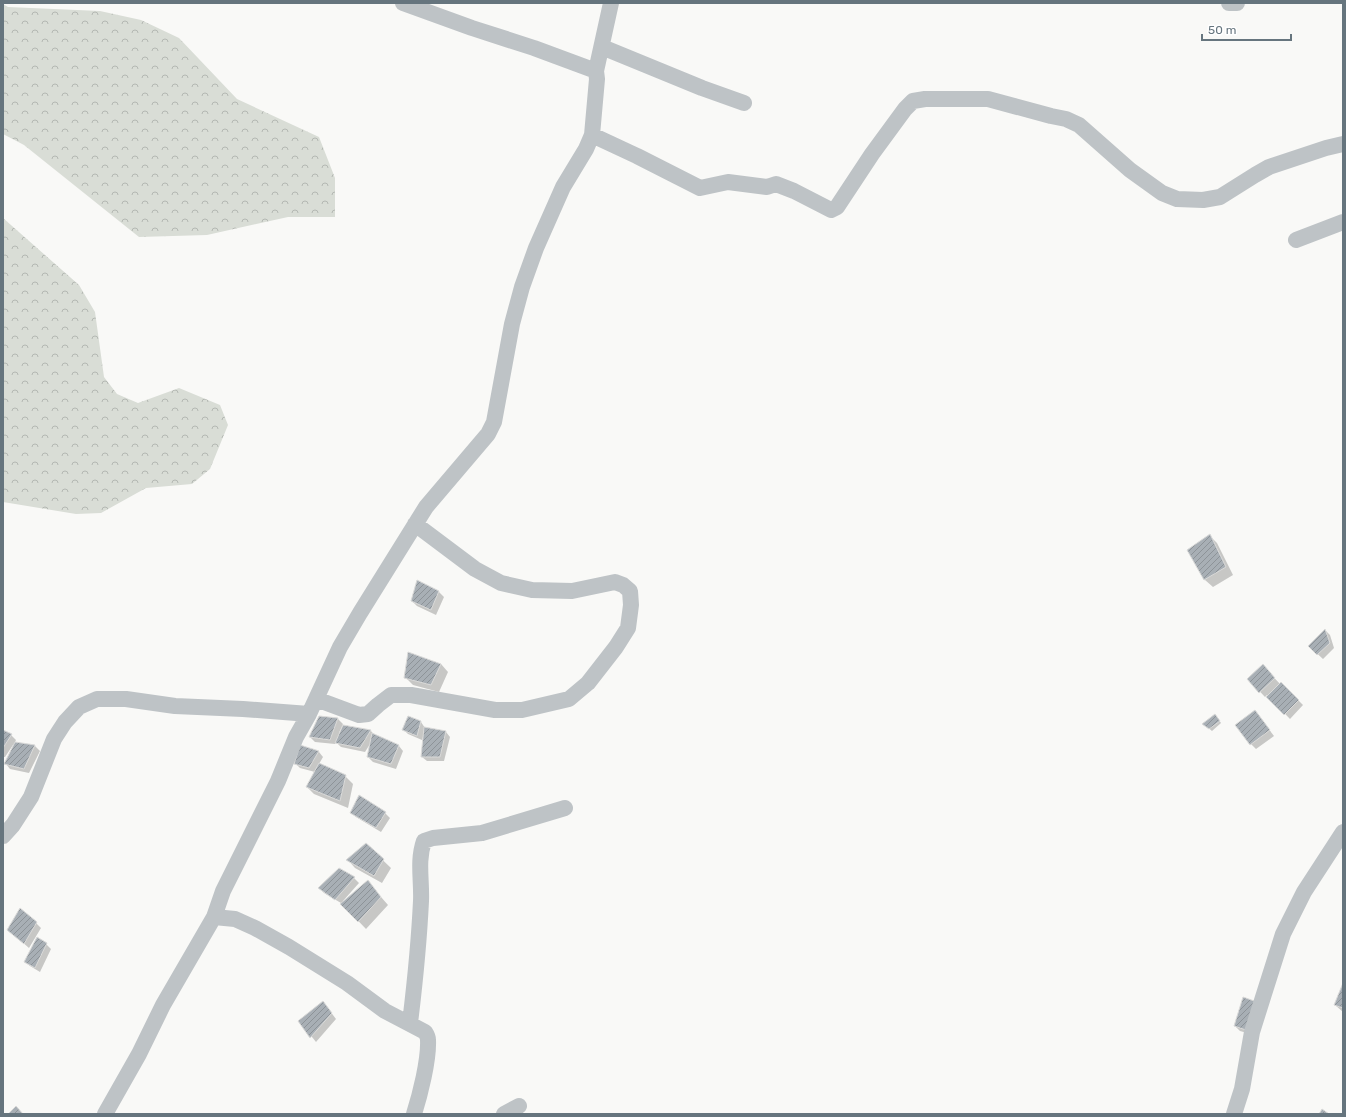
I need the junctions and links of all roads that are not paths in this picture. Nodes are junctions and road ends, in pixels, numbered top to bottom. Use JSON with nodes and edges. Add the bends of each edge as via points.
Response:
{"nodes":[{"id":1,"x":403,"y":3,"type":"edge"},
{"id":2,"x":611,"y":3,"type":"edge"},
{"id":3,"x":1229,"y":3,"type":"edge"},
{"id":4,"x":1237,"y":3,"type":"edge"},
{"id":5,"x":602,"y":47,"type":"junction"},
{"id":6,"x":596,"y":71,"type":"junction"},
{"id":7,"x":744,"y":102,"type":"dead end"},
{"id":8,"x":592,"y":135,"type":"junction"},
{"id":9,"x":1343,"y":144,"type":"edge"},
{"id":10,"x":1343,"y":222,"type":"edge"},
{"id":11,"x":1296,"y":240,"type":"dead end"},
{"id":12,"x":415,"y":524,"type":"junction"},
{"id":13,"x":316,"y":699,"type":"junction"},
{"id":14,"x":309,"y":714,"type":"junction"},
{"id":15,"x":565,"y":808,"type":"dead end"},
{"id":16,"x":1343,"y":832,"type":"edge"},
{"id":17,"x":3,"y":836,"type":"edge"},
{"id":18,"x":214,"y":916,"type":"junction"},
{"id":19,"x":410,"y":1023,"type":"junction"},
{"id":20,"x":519,"y":1106,"type":"dead end"},
{"id":21,"x":106,"y":1114,"type":"edge"},
{"id":22,"x":414,"y":1114,"type":"edge"},
{"id":23,"x":504,"y":1114,"type":"edge"},
{"id":24,"x":1234,"y":1114,"type":"edge"}],
"edges":[{"from":1,"to":6,"type":"street"},
{"from":2,"to":5,"type":"street"},
{"from":3,"to":4,"type":"street"},
{"from":5,"to":6,"type":"street"},
{"from":5,"to":7,"type":"street","via":[[702,88]]},
{"from":6,"to":8,"type":"street"},
{"from":8,"to":9,"type":"street","via":[[700,188],[728,182],[767,187],[776,184],[831,210],[837,207],[905,109],[913,101],[925,99],[988,99],[1066,119],[1079,125],[1130,170],[1162,193],[1177,199],[1203,200],[1220,197],[1269,167]]},
{"from":8,"to":12,"type":"street","via":[[586,150],[563,187],[522,287],[512,324],[494,422],[488,434],[426,507]]},
{"from":10,"to":11,"type":"street"},
{"from":12,"to":13,"type":"street","via":[[348,633]]},
{"from":12,"to":13,"type":"street","via":[[475,569],[501,583],[532,590],[572,591],[615,582],[623,585],[630,591],[632,604],[628,628],[588,682],[569,699],[522,710],[495,710],[411,695],[391,695],[368,714],[359,715]]},
{"from":13,"to":14,"type":"street"},
{"from":14,"to":17,"type":"street","via":[[243,708],[175,706],[126,699],[97,699],[79,707],[65,722],[54,739],[31,797]]},
{"from":14,"to":18,"type":"street","via":[[225,885]]},
{"from":15,"to":19,"type":"street","via":[[482,833],[424,841],[419,863],[421,892],[418,952]]},
{"from":16,"to":24,"type":"street","via":[[1304,892],[1283,934],[1252,1032],[1242,1089]]},
{"from":18,"to":19,"type":"street","via":[[235,919],[255,928],[347,983],[385,1011]]},
{"from":18,"to":21,"type":"street","via":[[163,1005]]},
{"from":19,"to":22,"type":"street","via":[[425,1032],[428,1038],[424,1071]]},
{"from":20,"to":23,"type":"street"}]}
